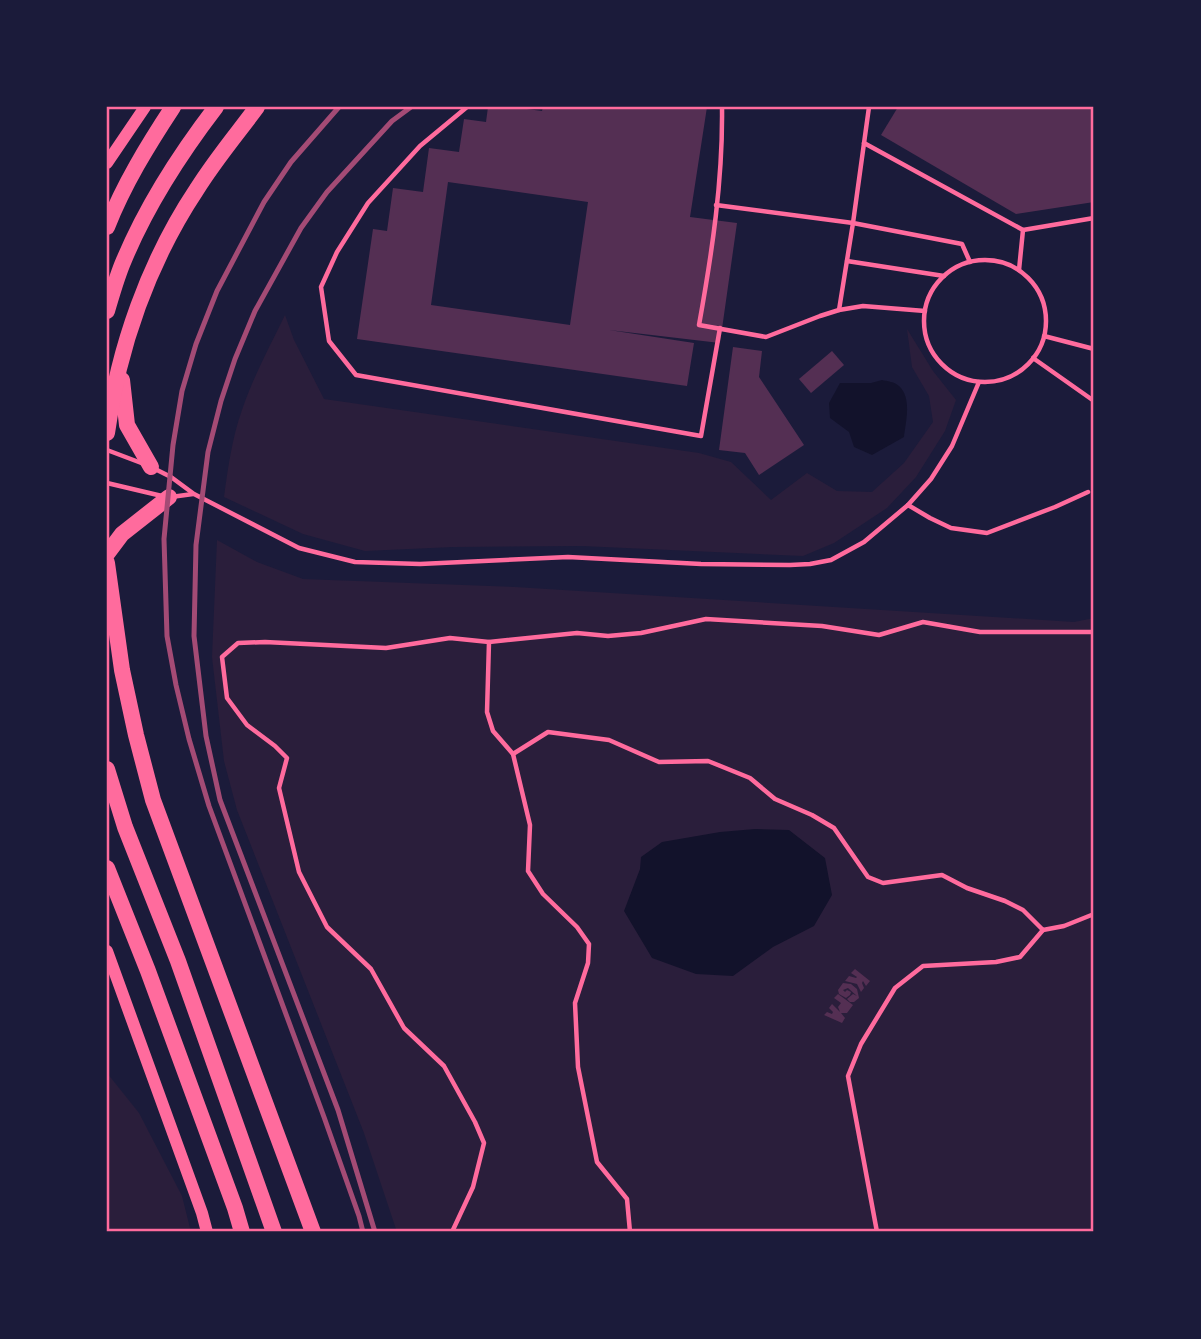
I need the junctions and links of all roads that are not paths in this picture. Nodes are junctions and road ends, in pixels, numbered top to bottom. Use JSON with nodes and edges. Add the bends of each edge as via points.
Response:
{"nodes":[{"id":1,"x":145,"y":107,"type":"edge"},
{"id":2,"x":173,"y":107,"type":"edge"},
{"id":3,"x":216,"y":107,"type":"edge"},
{"id":4,"x":257,"y":107,"type":"edge"},
{"id":5,"x":270,"y":107,"type":"edge"},
{"id":6,"x":467,"y":107,"type":"edge"},
{"id":7,"x":722,"y":107,"type":"edge"},
{"id":8,"x":869,"y":107,"type":"edge"},
{"id":9,"x":239,"y":131,"type":"junction"},
{"id":10,"x":864,"y":143,"type":"junction"},
{"id":11,"x":107,"y":163,"type":"edge"},
{"id":12,"x":716,"y":205,"type":"junction"},
{"id":13,"x":1094,"y":218,"type":"edge"},
{"id":14,"x":853,"y":223,"type":"junction"},
{"id":15,"x":107,"y":227,"type":"edge"},
{"id":16,"x":1023,"y":230,"type":"junction"},
{"id":17,"x":847,"y":261,"type":"junction"},
{"id":18,"x":970,"y":262,"type":"junction"},
{"id":19,"x":1019,"y":270,"type":"junction"},
{"id":20,"x":944,"y":276,"type":"junction"},
{"id":21,"x":839,"y":310,"type":"junction"},
{"id":22,"x":107,"y":311,"type":"edge"},
{"id":23,"x":925,"y":311,"type":"junction"},
{"id":24,"x":720,"y":328,"type":"junction"},
{"id":25,"x":1044,"y":336,"type":"junction"},
{"id":26,"x":1094,"y":349,"type":"edge"},
{"id":27,"x":1034,"y":358,"type":"junction"},
{"id":28,"x":120,"y":363,"type":"junction"},
{"id":29,"x":979,"y":382,"type":"junction"},
{"id":30,"x":1094,"y":401,"type":"edge"},
{"id":31,"x":107,"y":433,"type":"edge"},
{"id":32,"x":107,"y":450,"type":"edge"},
{"id":33,"x":151,"y":467,"type":"junction"},
{"id":34,"x":107,"y":484,"type":"edge"},
{"id":35,"x":1088,"y":492,"type":"dead end"},
{"id":36,"x":194,"y":494,"type":"junction"},
{"id":37,"x":169,"y":497,"type":"junction"},
{"id":38,"x":908,"y":505,"type":"junction"},
{"id":39,"x":107,"y":554,"type":"edge"},
{"id":40,"x":107,"y":563,"type":"edge"},
{"id":41,"x":1094,"y":632,"type":"edge"},
{"id":42,"x":489,"y":642,"type":"junction"},
{"id":43,"x":513,"y":754,"type":"junction"},
{"id":44,"x":107,"y":769,"type":"edge"},
{"id":45,"x":107,"y":868,"type":"edge"},
{"id":46,"x":1094,"y":914,"type":"edge"},
{"id":47,"x":1043,"y":930,"type":"junction"},
{"id":48,"x":107,"y":952,"type":"edge"},
{"id":49,"x":207,"y":1232,"type":"edge"},
{"id":50,"x":242,"y":1232,"type":"edge"},
{"id":51,"x":274,"y":1232,"type":"edge"},
{"id":52,"x":313,"y":1232,"type":"edge"},
{"id":53,"x":452,"y":1232,"type":"edge"},
{"id":54,"x":630,"y":1232,"type":"edge"},
{"id":55,"x":877,"y":1232,"type":"edge"}],
"edges":[{"from":1,"to":11,"type":"main road"},
{"from":2,"to":15,"type":"highway","via":[[143,153]]},
{"from":3,"to":22,"type":"highway","via":[[152,203],[123,261]]},
{"from":4,"to":9,"type":"highway"},
{"from":5,"to":9,"type":"highway"},
{"from":6,"to":24,"type":"lane","via":[[420,145],[368,203],[321,288],[329,341],[356,375],[701,436]]},
{"from":7,"to":12,"type":"lane"},
{"from":8,"to":10,"type":"lane"},
{"from":9,"to":28,"type":"highway","via":[[197,188],[171,234],[133,318]]},
{"from":10,"to":14,"type":"lane"},
{"from":10,"to":16,"type":"lane"},
{"from":12,"to":14,"type":"lane"},
{"from":12,"to":24,"type":"lane","via":[[699,325]]},
{"from":13,"to":16,"type":"lane"},
{"from":14,"to":17,"type":"lane"},
{"from":14,"to":18,"type":"lane","via":[[961,244]]},
{"from":16,"to":19,"type":"lane"},
{"from":17,"to":20,"type":"lane"},
{"from":17,"to":21,"type":"lane"},
{"from":18,"to":19,"type":"lane","via":[[1002,262]]},
{"from":18,"to":20,"type":"lane"},
{"from":19,"to":25,"type":"lane","via":[[1039,292],[1046,321]]},
{"from":20,"to":23,"type":"lane","via":[[928,298]]},
{"from":21,"to":23,"type":"lane","via":[[863,306]]},
{"from":21,"to":24,"type":"lane","via":[[766,337]]},
{"from":23,"to":29,"type":"lane","via":[[925,335],[933,353],[946,368]]},
{"from":25,"to":26,"type":"lane"},
{"from":25,"to":27,"type":"lane"},
{"from":27,"to":29,"type":"lane","via":[[1011,376]]},
{"from":27,"to":30,"type":"lane"},
{"from":28,"to":31,"type":"highway"},
{"from":28,"to":33,"type":"highway","via":[[127,425]]},
{"from":29,"to":38,"type":"lane","via":[[952,446]]},
{"from":32,"to":33,"type":"lane"},
{"from":33,"to":36,"type":"lane"},
{"from":34,"to":37,"type":"lane"},
{"from":35,"to":38,"type":"lane","via":[[987,533],[951,528]]},
{"from":36,"to":37,"type":"lane"},
{"from":36,"to":38,"type":"lane","via":[[299,548],[355,562],[420,564],[568,557],[810,564],[831,560],[864,542]]},
{"from":37,"to":39,"type":"highway","via":[[122,534]]},
{"from":40,"to":52,"type":"highway","via":[[122,670],[153,800]]},
{"from":41,"to":42,"type":"lane","via":[[980,632],[923,622],[879,635],[822,626],[706,619],[641,633],[577,633]]},
{"from":42,"to":43,"type":"lane","via":[[487,712],[493,731]]},
{"from":42,"to":53,"type":"lane","via":[[450,638],[386,649],[238,643],[222,657],[227,698],[247,725],[287,758],[279,788],[299,872],[327,927],[371,969],[404,1028],[444,1066],[484,1143],[472,1187]]},
{"from":43,"to":47,"type":"lane","via":[[548,732],[609,740],[659,762],[708,761],[750,778],[775,799],[834,828],[868,877],[883,883],[943,875],[1023,910]]},
{"from":43,"to":54,"type":"lane","via":[[530,825],[528,872],[589,944],[575,1003],[578,1067],[597,1162],[627,1199]]},
{"from":44,"to":51,"type":"highway"},
{"from":45,"to":50,"type":"highway"},
{"from":46,"to":47,"type":"lane"},
{"from":47,"to":55,"type":"lane","via":[[1020,957],[923,966],[895,988],[861,1044],[848,1076]]},
{"from":48,"to":49,"type":"main road"}]}
